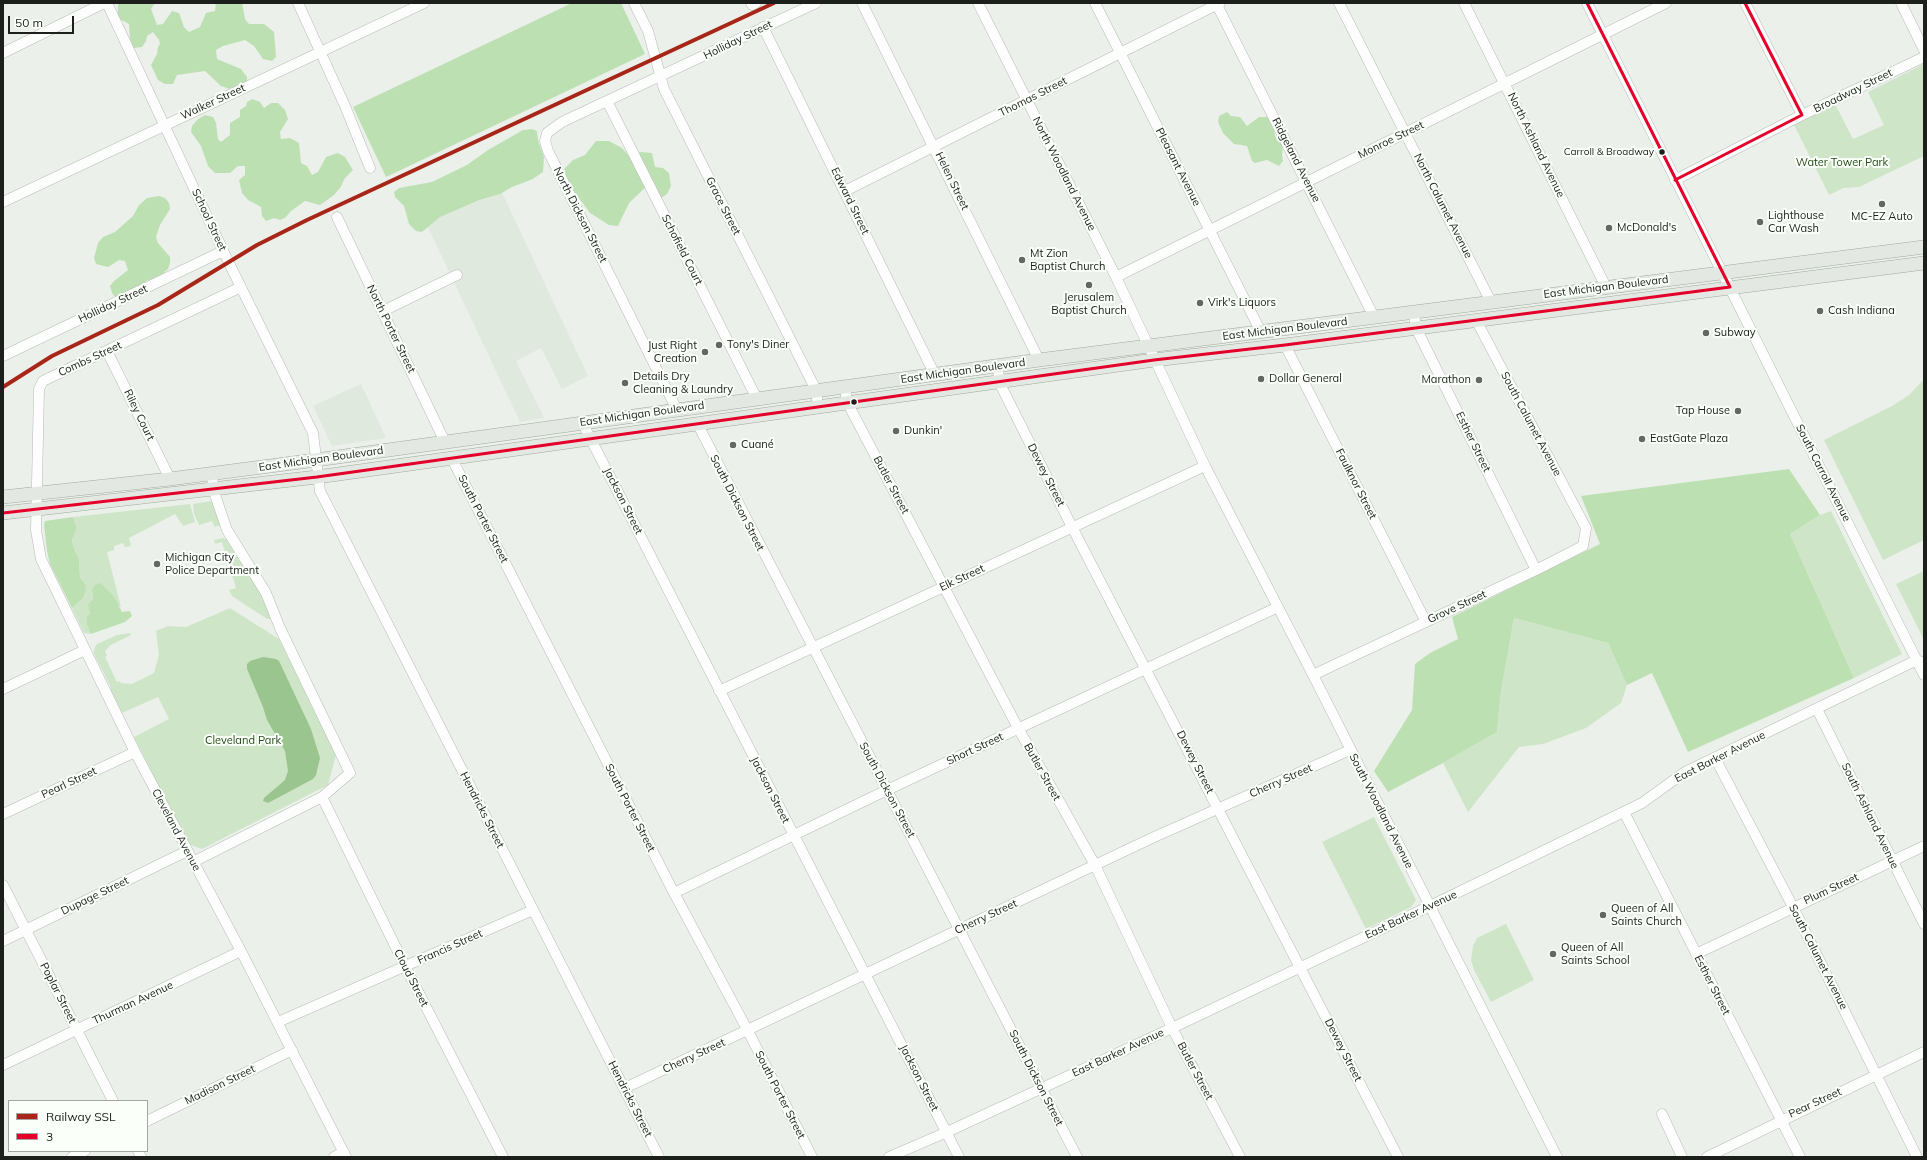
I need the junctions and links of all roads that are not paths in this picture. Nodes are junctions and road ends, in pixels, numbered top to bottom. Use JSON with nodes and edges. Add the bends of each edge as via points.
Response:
{"nodes":[{"id":1,"x":104,"y":3,"type":"edge"},
{"id":2,"x":107,"y":3,"type":"edge"},
{"id":3,"x":298,"y":3,"type":"edge"},
{"id":4,"x":424,"y":3,"type":"edge"},
{"id":5,"x":634,"y":3,"type":"edge"},
{"id":6,"x":816,"y":3,"type":"edge"},
{"id":7,"x":862,"y":3,"type":"edge"},
{"id":8,"x":978,"y":3,"type":"edge"},
{"id":9,"x":1095,"y":3,"type":"edge"},
{"id":10,"x":1339,"y":3,"type":"edge"},
{"id":11,"x":1464,"y":3,"type":"edge"},
{"id":12,"x":1587,"y":3,"type":"edge"},
{"id":13,"x":1666,"y":3,"type":"edge"},
{"id":14,"x":1745,"y":3,"type":"edge"},
{"id":15,"x":1901,"y":3,"type":"edge"},
{"id":16,"x":1218,"y":4,"type":"edge"},
{"id":17,"x":763,"y":27,"type":"junction"},
{"id":18,"x":1603,"y":34,"type":"junction"},
{"id":19,"x":1924,"y":50,"type":"edge"},
{"id":20,"x":321,"y":52,"type":"junction"},
{"id":21,"x":3,"y":53,"type":"edge"},
{"id":22,"x":1120,"y":54,"type":"junction"},
{"id":23,"x":1924,"y":57,"type":"edge"},
{"id":24,"x":660,"y":77,"type":"junction"},
{"id":25,"x":1505,"y":83,"type":"junction"},
{"id":26,"x":1027,"y":100,"type":"junction"},
{"id":27,"x":607,"y":101,"type":"junction"},
{"id":28,"x":1802,"y":115,"type":"junction"},
{"id":29,"x":164,"y":125,"type":"junction"},
{"id":30,"x":1406,"y":133,"type":"junction"},
{"id":31,"x":935,"y":146,"type":"junction"},
{"id":32,"x":370,"y":168,"type":"dead end"},
{"id":33,"x":1675,"y":180,"type":"junction"},
{"id":34,"x":1307,"y":181,"type":"junction"},
{"id":35,"x":845,"y":191,"type":"junction"},
{"id":36,"x":3,"y":202,"type":"edge"},
{"id":37,"x":337,"y":217,"type":"dead end"},
{"id":38,"x":1210,"y":230,"type":"junction"},
{"id":39,"x":1924,"y":247,"type":"edge"},
{"id":40,"x":223,"y":251,"type":"junction"},
{"id":41,"x":1924,"y":263,"type":"edge"},
{"id":42,"x":1722,"y":272,"type":"junction"},
{"id":43,"x":457,"y":275,"type":"dead end"},
{"id":44,"x":1116,"y":277,"type":"junction"},
{"id":45,"x":241,"y":287,"type":"junction"},
{"id":46,"x":1606,"y":287,"type":"junction"},
{"id":47,"x":1730,"y":287,"type":"junction"},
{"id":48,"x":1491,"y":302,"type":"junction"},
{"id":49,"x":383,"y":311,"type":"junction"},
{"id":50,"x":1414,"y":313,"type":"junction"},
{"id":51,"x":1374,"y":317,"type":"junction"},
{"id":52,"x":1476,"y":320,"type":"junction"},
{"id":53,"x":1416,"y":328,"type":"junction"},
{"id":54,"x":1261,"y":332,"type":"junction"},
{"id":55,"x":1285,"y":345,"type":"junction"},
{"id":56,"x":1148,"y":346,"type":"junction"},
{"id":57,"x":107,"y":351,"type":"junction"},
{"id":58,"x":3,"y":356,"type":"edge"},
{"id":59,"x":1039,"y":360,"type":"junction"},
{"id":60,"x":1154,"y":360,"type":"junction"},
{"id":61,"x":998,"y":366,"type":"junction"},
{"id":62,"x":935,"y":375,"type":"junction"},
{"id":63,"x":999,"y":382,"type":"junction"},
{"id":64,"x":845,"y":387,"type":"junction"},
{"id":65,"x":816,"y":390,"type":"junction"},
{"id":66,"x":757,"y":399,"type":"junction"},
{"id":67,"x":847,"y":402,"type":"junction"},
{"id":68,"x":818,"y":406,"type":"junction"},
{"id":69,"x":677,"y":410,"type":"junction"},
{"id":70,"x":582,"y":422,"type":"junction"},
{"id":71,"x":697,"y":423,"type":"junction"},
{"id":72,"x":590,"y":438,"type":"junction"},
{"id":73,"x":445,"y":442,"type":"junction"},
{"id":74,"x":451,"y":457,"type":"junction"},
{"id":75,"x":316,"y":460,"type":"junction"},
{"id":76,"x":1205,"y":466,"type":"junction"},
{"id":77,"x":212,"y":474,"type":"junction"},
{"id":78,"x":317,"y":476,"type":"junction"},
{"id":79,"x":170,"y":479,"type":"junction"},
{"id":80,"x":213,"y":489,"type":"junction"},
{"id":81,"x":38,"y":494,"type":"junction"},
{"id":82,"x":3,"y":497,"type":"edge"},
{"id":83,"x":37,"y":510,"type":"junction"},
{"id":84,"x":3,"y":513,"type":"edge"},
{"id":85,"x":1072,"y":527,"type":"junction"},
{"id":86,"x":1586,"y":528,"type":"joint"},
{"id":87,"x":1536,"y":570,"type":"junction"},
{"id":88,"x":944,"y":586,"type":"junction"},
{"id":89,"x":1278,"y":607,"type":"junction"},
{"id":90,"x":1426,"y":622,"type":"junction"},
{"id":91,"x":812,"y":648,"type":"junction"},
{"id":92,"x":85,"y":650,"type":"junction"},
{"id":93,"x":1920,"y":661,"type":"edge"},
{"id":94,"x":1146,"y":667,"type":"junction"},
{"id":95,"x":1313,"y":675,"type":"junction"},
{"id":96,"x":1924,"y":675,"type":"edge"},
{"id":97,"x":3,"y":689,"type":"edge"},
{"id":98,"x":719,"y":691,"type":"junction"},
{"id":99,"x":1817,"y":709,"type":"junction"},
{"id":100,"x":1018,"y":728,"type":"junction"},
{"id":101,"x":1350,"y":750,"type":"junction"},
{"id":102,"x":135,"y":752,"type":"junction"},
{"id":103,"x":1715,"y":758,"type":"junction"},
{"id":104,"x":887,"y":790,"type":"junction"},
{"id":105,"x":322,"y":797,"type":"junction"},
{"id":106,"x":1220,"y":809,"type":"junction"},
{"id":107,"x":1624,"y":812,"type":"junction"},
{"id":108,"x":3,"y":814,"type":"edge"},
{"id":109,"x":794,"y":835,"type":"junction"},
{"id":110,"x":1924,"y":846,"type":"edge"},
{"id":111,"x":187,"y":851,"type":"junction"},
{"id":112,"x":1892,"y":861,"type":"junction"},
{"id":113,"x":193,"y":862,"type":"junction"},
{"id":114,"x":1095,"y":865,"type":"junction"},
{"id":115,"x":3,"y":885,"type":"edge"},
{"id":116,"x":674,"y":893,"type":"junction"},
{"id":117,"x":1430,"y":906,"type":"junction"},
{"id":118,"x":1793,"y":907,"type":"junction"},
{"id":119,"x":533,"y":910,"type":"junction"},
{"id":120,"x":1924,"y":924,"type":"edge"},
{"id":121,"x":960,"y":929,"type":"junction"},
{"id":122,"x":26,"y":930,"type":"junction"},
{"id":123,"x":3,"y":941,"type":"edge"},
{"id":124,"x":241,"y":951,"type":"junction"},
{"id":125,"x":1696,"y":954,"type":"junction"},
{"id":126,"x":405,"y":966,"type":"junction"},
{"id":127,"x":1301,"y":967,"type":"junction"},
{"id":128,"x":867,"y":974,"type":"junction"},
{"id":129,"x":278,"y":1022,"type":"junction"},
{"id":130,"x":1172,"y":1028,"type":"junction"},
{"id":131,"x":76,"y":1029,"type":"junction"},
{"id":132,"x":748,"y":1031,"type":"junction"},
{"id":133,"x":292,"y":1050,"type":"junction"},
{"id":134,"x":1924,"y":1052,"type":"edge"},
{"id":135,"x":3,"y":1065,"type":"edge"},
{"id":136,"x":1876,"y":1074,"type":"junction"},
{"id":137,"x":625,"y":1088,"type":"junction"},
{"id":138,"x":1042,"y":1088,"type":"junction"},
{"id":139,"x":112,"y":1100,"type":"edge"},
{"id":140,"x":1662,"y":1114,"type":"dead end"},
{"id":141,"x":1781,"y":1120,"type":"junction"},
{"id":142,"x":148,"y":1121,"type":"edge"},
{"id":143,"x":947,"y":1132,"type":"junction"},
{"id":144,"x":83,"y":1152,"type":"edge"},
{"id":145,"x":345,"y":1155,"type":"edge"},
{"id":146,"x":72,"y":1157,"type":"edge"},
{"id":147,"x":334,"y":1157,"type":"edge"},
{"id":148,"x":503,"y":1157,"type":"edge"},
{"id":149,"x":659,"y":1157,"type":"edge"},
{"id":150,"x":812,"y":1157,"type":"edge"},
{"id":151,"x":889,"y":1157,"type":"edge"},
{"id":152,"x":959,"y":1157,"type":"edge"},
{"id":153,"x":1077,"y":1157,"type":"edge"},
{"id":154,"x":1240,"y":1157,"type":"edge"},
{"id":155,"x":1398,"y":1157,"type":"edge"},
{"id":156,"x":1557,"y":1157,"type":"edge"},
{"id":157,"x":1682,"y":1157,"type":"edge"},
{"id":158,"x":1707,"y":1157,"type":"edge"},
{"id":159,"x":1800,"y":1157,"type":"edge"},
{"id":160,"x":1917,"y":1157,"type":"edge"}],
"edges":[{"from":1,"to":21,"type":"street"},
{"from":2,"to":29,"type":"street","name":"School Street"},
{"from":3,"to":20,"type":"street"},
{"from":4,"to":20,"type":"street","name":"Walker Street"},
{"from":5,"to":24,"type":"street","name":"Grace Street","via":[[648,32]]},
{"from":6,"to":17,"type":"street","name":"Holliday Street"},
{"from":7,"to":31,"type":"street","name":"Helen Street"},
{"from":8,"to":26,"type":"street","name":"North Woodland Avenue"},
{"from":9,"to":22,"type":"street","name":"Pleasant Avenue"},
{"from":10,"to":30,"type":"street","name":"North Calumet Avenue"},
{"from":11,"to":25,"type":"street","name":"North Ashland Avenue"},
{"from":12,"to":18,"type":"street","name":"South Carroll Avenue"},
{"from":13,"to":18,"type":"street","name":"Monroe Street"},
{"from":14,"to":28,"type":"street"},
{"from":15,"to":19,"type":"street"},
{"from":16,"to":22,"type":"street","name":"Thomas Street"},
{"from":16,"to":34,"type":"street","name":"Ridgeland Avenue"},
{"from":17,"to":24,"type":"street","name":"Holliday Street"},
{"from":17,"to":35,"type":"street","name":"Edward Street"},
{"from":18,"to":25,"type":"street","name":"Monroe Street"},
{"from":18,"to":33,"type":"street","name":"South Carroll Avenue"},
{"from":20,"to":29,"type":"street","name":"Walker Street"},
{"from":20,"to":32,"type":"street"},
{"from":22,"to":26,"type":"street","name":"Thomas Street"},
{"from":22,"to":38,"type":"street","name":"Pleasant Avenue"},
{"from":23,"to":28,"type":"street","name":"Broadway Street"},
{"from":24,"to":27,"type":"street","name":"North Dickson Street"},
{"from":24,"to":65,"type":"street","name":"Grace Street"},
{"from":25,"to":30,"type":"street","name":"Monroe Street"},
{"from":25,"to":46,"type":"street","name":"North Ashland Avenue"},
{"from":26,"to":31,"type":"street","name":"Thomas Street"},
{"from":26,"to":44,"type":"street","name":"North Woodland Avenue"},
{"from":27,"to":66,"type":"street","name":"Schofield Court"},
{"from":27,"to":69,"type":"street","name":"North Dickson Street","via":[[553,127],[547,133],[548,151]]},
{"from":28,"to":33,"type":"street","name":"Broadway Street"},
{"from":29,"to":36,"type":"street","name":"Walker Street"},
{"from":29,"to":40,"type":"street","name":"School Street"},
{"from":30,"to":34,"type":"street","name":"Monroe Street"},
{"from":30,"to":48,"type":"street","name":"North Calumet Avenue"},
{"from":31,"to":35,"type":"street","name":"Thomas Street"},
{"from":31,"to":59,"type":"street","name":"Helen Street"},
{"from":33,"to":42,"type":"street","name":"South Carroll Avenue"},
{"from":34,"to":38,"type":"street","name":"Monroe Street"},
{"from":34,"to":51,"type":"street","name":"Ridgeland Avenue"},
{"from":35,"to":62,"type":"street","name":"Edward Street"},
{"from":37,"to":49,"type":"street","name":"North Porter Street"},
{"from":38,"to":44,"type":"street","name":"Monroe Street"},
{"from":38,"to":54,"type":"street","name":"Pleasant Avenue"},
{"from":39,"to":42,"type":"main road","name":"East Michigan Boulevard"},
{"from":40,"to":45,"type":"street","name":"School Street"},
{"from":40,"to":58,"type":"street","name":"Holliday Street"},
{"from":41,"to":47,"type":"main road","name":"East Michigan Boulevard"},
{"from":42,"to":46,"type":"main road","name":"East Michigan Boulevard"},
{"from":42,"to":47,"type":"street","name":"South Carroll Avenue"},
{"from":43,"to":49,"type":"street"},
{"from":44,"to":56,"type":"street","name":"North Woodland Avenue"},
{"from":45,"to":57,"type":"street","name":"Combs Street"},
{"from":45,"to":75,"type":"street","name":"School Street","via":[[313,433]]},
{"from":46,"to":48,"type":"main road","name":"East Michigan Boulevard"},
{"from":47,"to":52,"type":"main road","name":"East Michigan Boulevard"},
{"from":47,"to":93,"type":"street","name":"South Carroll Avenue"},
{"from":48,"to":50,"type":"main road","name":"East Michigan Boulevard"},
{"from":49,"to":73,"type":"street","name":"North Porter Street"},
{"from":50,"to":51,"type":"main road","name":"East Michigan Boulevard"},
{"from":50,"to":53,"type":"street","name":"Esther Street"},
{"from":51,"to":54,"type":"main road","name":"East Michigan Boulevard"},
{"from":52,"to":53,"type":"main road","name":"East Michigan Boulevard"},
{"from":52,"to":86,"type":"street","name":"South Calumet Avenue"},
{"from":53,"to":55,"type":"main road","name":"East Michigan Boulevard"},
{"from":53,"to":87,"type":"street","name":"Esther Street"},
{"from":54,"to":56,"type":"main road","name":"East Michigan Boulevard"},
{"from":55,"to":60,"type":"main road","name":"East Michigan Boulevard"},
{"from":55,"to":90,"type":"street","name":"Faulknor Street"},
{"from":56,"to":59,"type":"main road","name":"East Michigan Boulevard"},
{"from":56,"to":60,"type":"street","name":"North Woodland Avenue"},
{"from":57,"to":79,"type":"street","name":"Riley Court"},
{"from":57,"to":81,"type":"street","name":"Combs Street","via":[[43,381],[39,389]]},
{"from":59,"to":61,"type":"main road","name":"East Michigan Boulevard"},
{"from":60,"to":63,"type":"main road","name":"East Michigan Boulevard"},
{"from":60,"to":76,"type":"street","name":"South Woodland Avenue"},
{"from":61,"to":62,"type":"main road","name":"East Michigan Boulevard"},
{"from":61,"to":63,"type":"street","name":"Dewey Street"},
{"from":62,"to":64,"type":"main road","name":"East Michigan Boulevard"},
{"from":63,"to":67,"type":"main road","name":"East Michigan Boulevard"},
{"from":63,"to":85,"type":"street","name":"Dewey Street"},
{"from":64,"to":65,"type":"main road","name":"East Michigan Boulevard"},
{"from":64,"to":67,"type":"street","name":"Butler Street"},
{"from":65,"to":66,"type":"main road","name":"East Michigan Boulevard"},
{"from":65,"to":68,"type":"street","name":"Grace Street"},
{"from":66,"to":69,"type":"main road","name":"East Michigan Boulevard"},
{"from":67,"to":68,"type":"main road","name":"East Michigan Boulevard"},
{"from":67,"to":88,"type":"street","name":"Butler Street"},
{"from":68,"to":71,"type":"main road","name":"East Michigan Boulevard"},
{"from":69,"to":70,"type":"main road","name":"East Michigan Boulevard"},
{"from":70,"to":72,"type":"street","name":"Jackson Street"},
{"from":70,"to":73,"type":"main road","name":"East Michigan Boulevard"},
{"from":71,"to":72,"type":"main road","name":"East Michigan Boulevard"},
{"from":71,"to":91,"type":"street","name":"South Dickson Street"},
{"from":72,"to":74,"type":"main road","name":"East Michigan Boulevard"},
{"from":72,"to":98,"type":"street","name":"Jackson Street"},
{"from":73,"to":75,"type":"main road","name":"East Michigan Boulevard"},
{"from":74,"to":78,"type":"main road","name":"East Michigan Boulevard"},
{"from":74,"to":116,"type":"street","name":"South Porter Street"},
{"from":75,"to":77,"type":"main road","name":"East Michigan Boulevard"},
{"from":75,"to":78,"type":"street","name":"Hendricks Street"},
{"from":76,"to":85,"type":"street","name":"Elk Street"},
{"from":76,"to":89,"type":"street","name":"South Woodland Avenue"},
{"from":77,"to":79,"type":"main road","name":"East Michigan Boulevard"},
{"from":77,"to":80,"type":"street"},
{"from":78,"to":80,"type":"main road","name":"East Michigan Boulevard"},
{"from":78,"to":119,"type":"street","name":"Hendricks Street","via":[[320,491]]},
{"from":79,"to":81,"type":"main road","name":"East Michigan Boulevard"},
{"from":80,"to":83,"type":"main road","name":"East Michigan Boulevard"},
{"from":80,"to":105,"type":"street","via":[[227,530],[266,593],[280,628],[350,773]]},
{"from":81,"to":82,"type":"main road","name":"East Michigan Boulevard"},
{"from":81,"to":83,"type":"street","name":"Cleveland Avenue"},
{"from":83,"to":84,"type":"main road","name":"East Michigan Boulevard"},
{"from":83,"to":92,"type":"street","name":"Cleveland Avenue","via":[[36,530],[41,559]]},
{"from":85,"to":88,"type":"street","name":"Elk Street"},
{"from":85,"to":94,"type":"street","name":"Dewey Street"},
{"from":86,"to":87,"type":"street","name":"Grove Street","via":[[1583,546]]},
{"from":87,"to":90,"type":"street","name":"Grove Street"},
{"from":88,"to":91,"type":"street","name":"Elk Street"},
{"from":88,"to":100,"type":"street","name":"Butler Street"},
{"from":89,"to":94,"type":"street","name":"Short Street"},
{"from":89,"to":95,"type":"street","name":"South Woodland Avenue"},
{"from":90,"to":95,"type":"street","name":"Grove Street"},
{"from":91,"to":98,"type":"street","name":"Elk Street"},
{"from":91,"to":104,"type":"street","name":"South Dickson Street"},
{"from":92,"to":97,"type":"street"},
{"from":92,"to":102,"type":"street","name":"Cleveland Avenue"},
{"from":93,"to":96,"type":"street","name":"South Carroll Avenue"},
{"from":93,"to":99,"type":"street","name":"East Barker Avenue"},
{"from":94,"to":100,"type":"street","name":"Short Street"},
{"from":94,"to":106,"type":"street","name":"Dewey Street"},
{"from":95,"to":101,"type":"street","name":"South Woodland Avenue"},
{"from":98,"to":109,"type":"street","name":"Jackson Street"},
{"from":99,"to":103,"type":"street","name":"East Barker Avenue"},
{"from":99,"to":112,"type":"street","name":"South Ashland Avenue"},
{"from":100,"to":104,"type":"street","name":"Short Street"},
{"from":100,"to":114,"type":"street","name":"Butler Street"},
{"from":101,"to":106,"type":"street","name":"Cherry Street"},
{"from":101,"to":117,"type":"street","name":"South Woodland Avenue"},
{"from":102,"to":108,"type":"street","name":"Pearl Street"},
{"from":102,"to":111,"type":"street","name":"Cleveland Avenue"},
{"from":103,"to":107,"type":"street","name":"East Barker Avenue","via":[[1685,772],[1655,795]]},
{"from":103,"to":118,"type":"street","name":"South Calumet Avenue"},
{"from":104,"to":109,"type":"street","name":"Short Street"},
{"from":104,"to":121,"type":"street","name":"South Dickson Street"},
{"from":105,"to":113,"type":"street"},
{"from":105,"to":126,"type":"street","name":"Cloud Street"},
{"from":106,"to":114,"type":"street","name":"Cherry Street"},
{"from":106,"to":127,"type":"street","name":"Dewey Street"},
{"from":107,"to":117,"type":"street","name":"East Barker Avenue"},
{"from":107,"to":125,"type":"street","name":"Esther Street"},
{"from":109,"to":116,"type":"street","name":"Short Street"},
{"from":109,"to":128,"type":"street","name":"Jackson Street"},
{"from":110,"to":112,"type":"street","name":"Plum Street"},
{"from":111,"to":113,"type":"street","name":"Cleveland Avenue"},
{"from":111,"to":122,"type":"street","name":"Dupage Street"},
{"from":112,"to":118,"type":"street","name":"Plum Street"},
{"from":112,"to":120,"type":"street","name":"South Ashland Avenue"},
{"from":113,"to":124,"type":"street","name":"Cleveland Avenue"},
{"from":114,"to":121,"type":"street","name":"Cherry Street"},
{"from":114,"to":130,"type":"street","name":"Butler Street"},
{"from":115,"to":122,"type":"street","name":"Poplar Street"},
{"from":116,"to":132,"type":"street","name":"South Porter Street"},
{"from":117,"to":127,"type":"street","name":"East Barker Avenue"},
{"from":117,"to":156,"type":"street","name":"South Woodland Avenue"},
{"from":118,"to":125,"type":"street","name":"Plum Street"},
{"from":118,"to":136,"type":"street","name":"South Calumet Avenue"},
{"from":119,"to":126,"type":"street","name":"Francis Street"},
{"from":119,"to":137,"type":"street","name":"Hendricks Street"},
{"from":121,"to":128,"type":"street","name":"Cherry Street"},
{"from":121,"to":138,"type":"street","name":"South Dickson Street"},
{"from":122,"to":123,"type":"street","name":"Dupage Street"},
{"from":122,"to":131,"type":"street","name":"Poplar Street"},
{"from":124,"to":129,"type":"street","name":"Cleveland Avenue"},
{"from":124,"to":131,"type":"street","name":"Thurman Avenue"},
{"from":125,"to":141,"type":"street","name":"Esther Street"},
{"from":126,"to":129,"type":"street","name":"Francis Street"},
{"from":126,"to":148,"type":"street","name":"Cloud Street"},
{"from":127,"to":130,"type":"street","name":"East Barker Avenue"},
{"from":127,"to":155,"type":"street","name":"Dewey Street"},
{"from":128,"to":132,"type":"street","name":"Cherry Street"},
{"from":128,"to":143,"type":"street","name":"Jackson Street"},
{"from":129,"to":133,"type":"street","name":"Cleveland Avenue"},
{"from":130,"to":138,"type":"street","name":"East Barker Avenue"},
{"from":130,"to":154,"type":"street","name":"Butler Street"},
{"from":131,"to":135,"type":"street","name":"Thurman Avenue"},
{"from":131,"to":139,"type":"street","name":"Poplar Street"},
{"from":132,"to":137,"type":"street","name":"Cherry Street"},
{"from":132,"to":150,"type":"street","name":"South Porter Street"},
{"from":133,"to":142,"type":"street","name":"Madison Street"},
{"from":133,"to":145,"type":"street","name":"Cleveland Avenue"},
{"from":134,"to":136,"type":"street","name":"Pear Street"},
{"from":136,"to":141,"type":"street","name":"Pear Street"},
{"from":136,"to":160,"type":"street","name":"South Calumet Avenue"},
{"from":137,"to":149,"type":"street","name":"Hendricks Street"},
{"from":138,"to":143,"type":"street","name":"East Barker Avenue"},
{"from":138,"to":153,"type":"street","name":"South Dickson Street"},
{"from":140,"to":157,"type":"street"},
{"from":141,"to":158,"type":"street","name":"Pear Street"},
{"from":141,"to":159,"type":"street","name":"Esther Street"},
{"from":143,"to":151,"type":"street","name":"East Barker Avenue"},
{"from":143,"to":152,"type":"street","name":"Jackson Street"},
{"from":144,"to":146,"type":"street"},
{"from":145,"to":147,"type":"street"}]}
